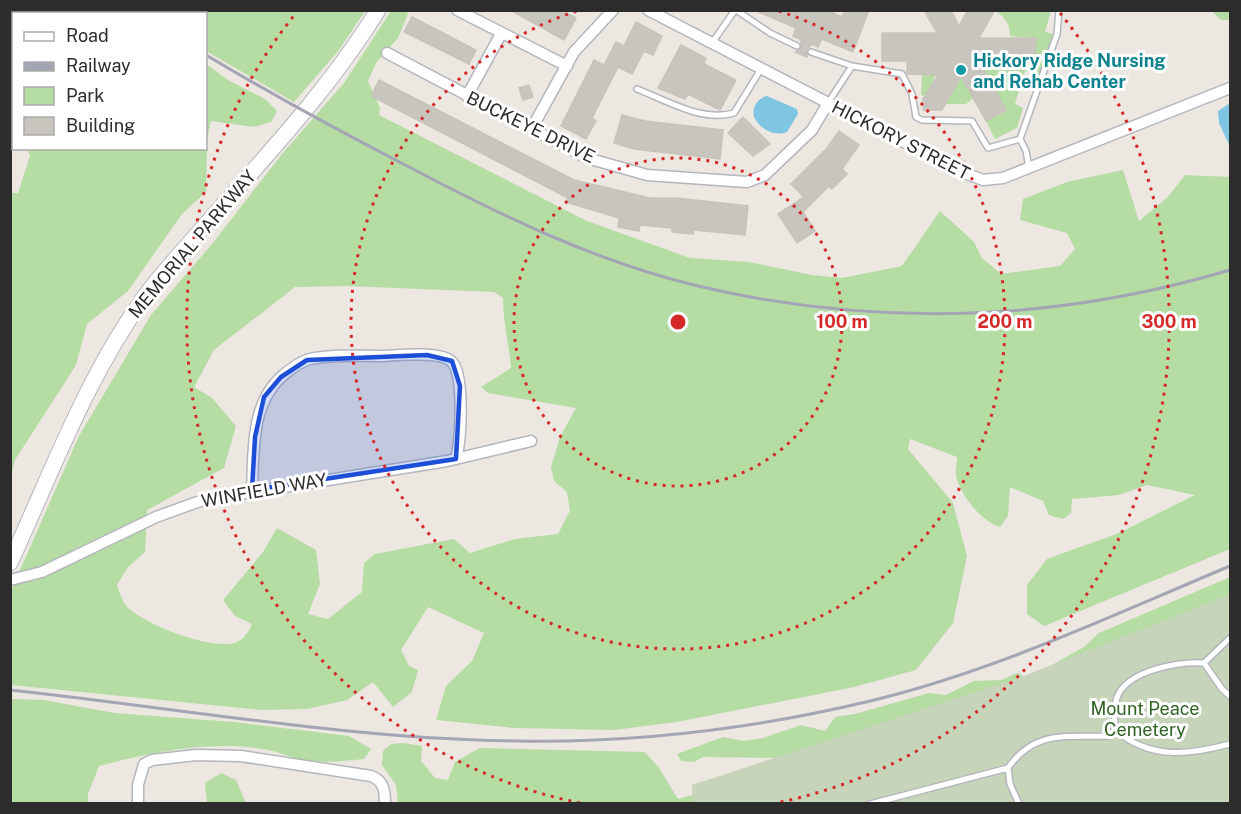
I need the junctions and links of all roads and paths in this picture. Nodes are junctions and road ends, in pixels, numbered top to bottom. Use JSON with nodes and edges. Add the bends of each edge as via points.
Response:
{"nodes":[{"id":1,"x":378,"y":10,"type":"edge"},
{"id":2,"x":457,"y":10,"type":"edge"},
{"id":3,"x":613,"y":10,"type":"edge"},
{"id":4,"x":648,"y":10,"type":"edge"},
{"id":5,"x":735,"y":10,"type":"edge"},
{"id":6,"x":1059,"y":10,"type":"edge"},
{"id":7,"x":501,"y":34,"type":"junction"},
{"id":8,"x":712,"y":44,"type":"junction"},
{"id":9,"x":797,"y":46,"type":"dead end"},
{"id":10,"x":387,"y":52,"type":"dead end"},
{"id":11,"x":811,"y":52,"type":"dead end"},
{"id":12,"x":567,"y":66,"type":"junction"},
{"id":13,"x":852,"y":66,"type":"junction"},
{"id":14,"x":762,"y":69,"type":"junction"},
{"id":15,"x":1230,"y":88,"type":"edge"},
{"id":16,"x":637,"y":89,"type":"dead end"},
{"id":17,"x":467,"y":96,"type":"junction"},
{"id":18,"x":828,"y":103,"type":"junction"},
{"id":19,"x":532,"y":128,"type":"junction"},
{"id":20,"x":1020,"y":139,"type":"junction"},
{"id":21,"x":1029,"y":168,"type":"junction"},
{"id":22,"x":531,"y":441,"type":"dead end"},
{"id":23,"x":456,"y":459,"type":"junction"},
{"id":24,"x":252,"y":490,"type":"junction"},
{"id":25,"x":10,"y":563,"type":"edge"},
{"id":26,"x":10,"y":580,"type":"edge"},
{"id":27,"x":1230,"y":638,"type":"edge"},
{"id":28,"x":1204,"y":663,"type":"junction"},
{"id":29,"x":1230,"y":696,"type":"edge"},
{"id":30,"x":1115,"y":730,"type":"junction"},
{"id":31,"x":1230,"y":744,"type":"edge"},
{"id":32,"x":1008,"y":768,"type":"junction"},
{"id":33,"x":138,"y":804,"type":"edge"},
{"id":34,"x":385,"y":804,"type":"edge"},
{"id":35,"x":870,"y":804,"type":"edge"},
{"id":36,"x":1019,"y":804,"type":"edge"}],
"edges":[{"from":1,"to":25,"type":"main road","name":"MEMORIAL PARKWAY","via":[[317,98],[158,279],[113,343],[84,395]]},
{"from":2,"to":7,"type":"street"},
{"from":3,"to":12,"type":"street","via":[[574,52]]},
{"from":4,"to":8,"type":"street","name":"HICKORY STREET"},
{"from":5,"to":8,"type":"lane"},
{"from":5,"to":9,"type":"lane"},
{"from":6,"to":20,"type":"lane","via":[[1057,34]]},
{"from":7,"to":12,"type":"street"},
{"from":7,"to":17,"type":"street"},
{"from":8,"to":14,"type":"street","name":"HICKORY STREET"},
{"from":10,"to":17,"type":"street","name":"BUCKEYE DRIVE"},
{"from":11,"to":13,"type":"lane"},
{"from":12,"to":19,"type":"street"},
{"from":13,"to":18,"type":"lane"},
{"from":13,"to":20,"type":"lane","via":[[902,74],[912,94],[914,115],[922,120],[972,121],[988,148]]},
{"from":14,"to":16,"type":"lane","via":[[739,108],[720,117],[700,114]]},
{"from":14,"to":18,"type":"street","name":"HICKORY STREET"},
{"from":15,"to":21,"type":"street","name":"HICKORY STREET"},
{"from":17,"to":19,"type":"street","name":"BUCKEYE DRIVE"},
{"from":18,"to":19,"type":"street","name":"BUCKEYE DRIVE","via":[[812,130],[765,175],[747,182],[641,174],[587,158]]},
{"from":18,"to":21,"type":"street","name":"HICKORY STREET","via":[[975,178],[993,180]]},
{"from":20,"to":21,"type":"lane"},
{"from":22,"to":23,"type":"street","name":"WINFIELD WAY"},
{"from":23,"to":24,"type":"street","name":"WINFIELD WAY"},
{"from":23,"to":24,"type":"street","via":[[460,386],[452,361],[427,355],[322,357],[297,365],[264,397],[255,437]]},
{"from":24,"to":26,"type":"street","name":"WINFIELD WAY","via":[[190,504],[42,572]]},
{"from":27,"to":28,"type":"lane"},
{"from":28,"to":29,"type":"lane"},
{"from":28,"to":30,"type":"lane","via":[[1186,662],[1143,674],[1120,691],[1115,706]]},
{"from":30,"to":31,"type":"lane","via":[[1127,740],[1179,754]]},
{"from":30,"to":32,"type":"lane","via":[[1109,736],[1033,742]]},
{"from":32,"to":35,"type":"lane"},
{"from":32,"to":36,"type":"lane"},
{"from":33,"to":34,"type":"street","via":[[144,764],[196,755],[250,757],[371,776],[379,779],[384,788]]}]}
